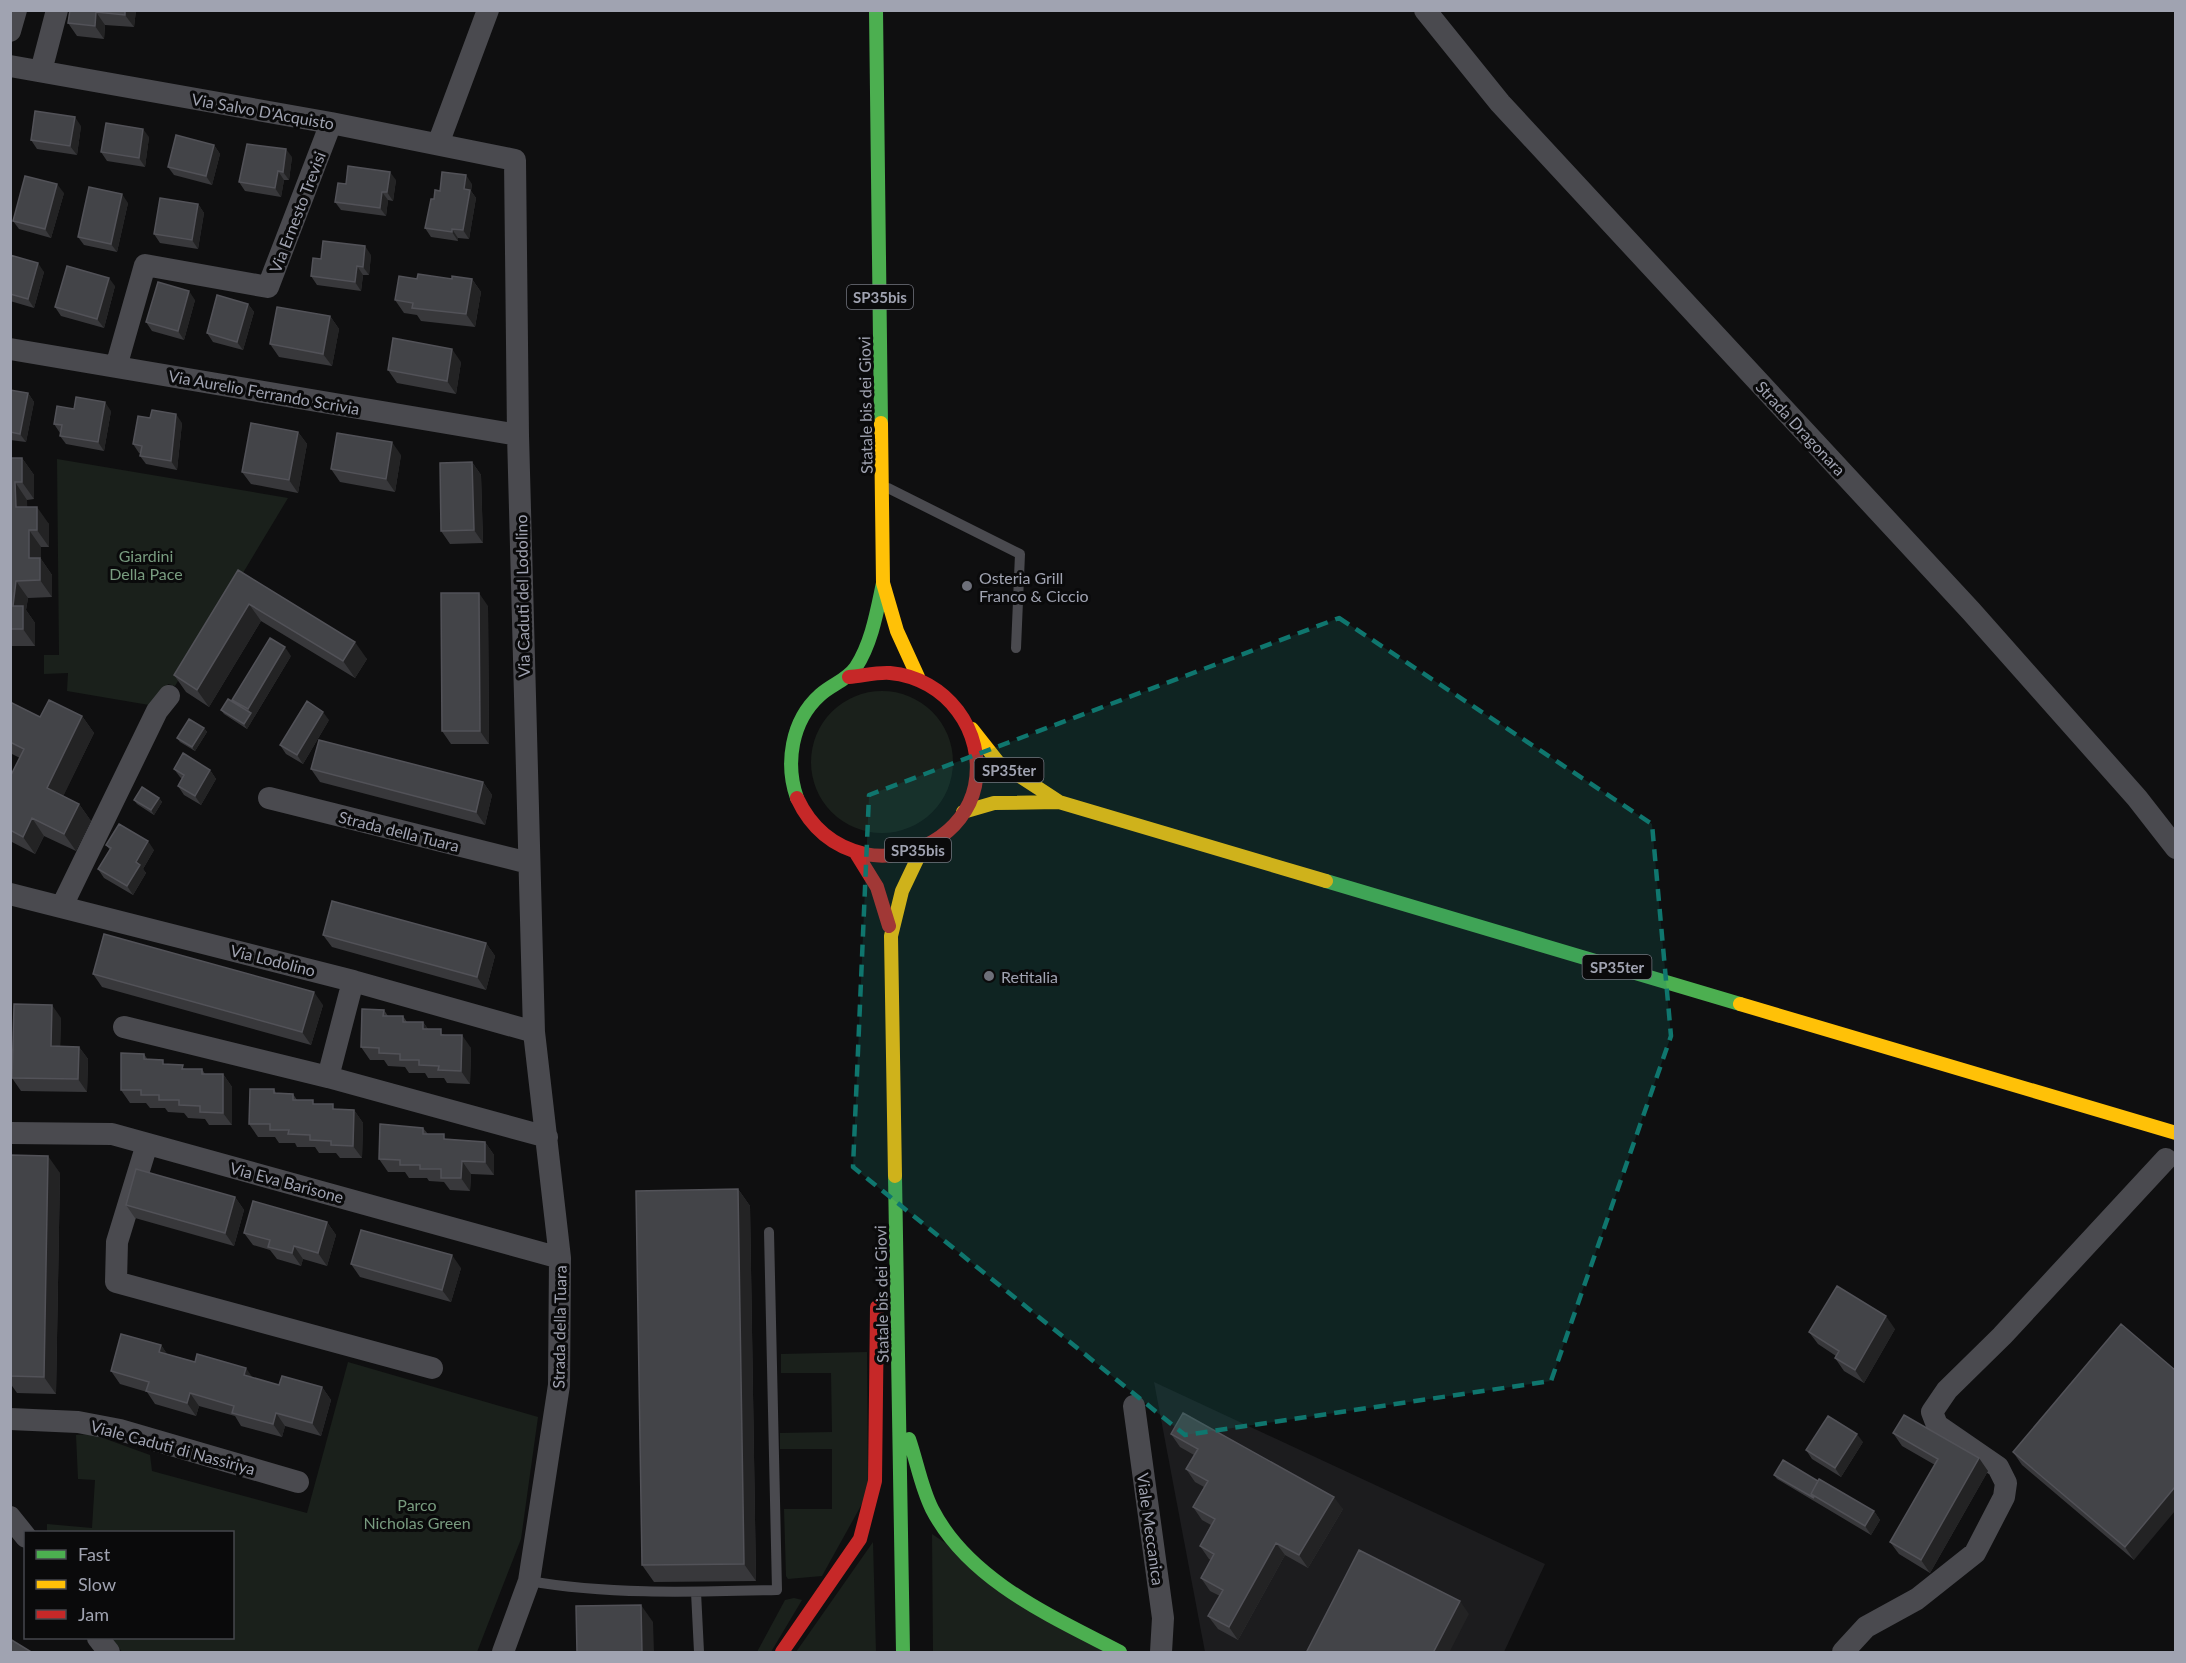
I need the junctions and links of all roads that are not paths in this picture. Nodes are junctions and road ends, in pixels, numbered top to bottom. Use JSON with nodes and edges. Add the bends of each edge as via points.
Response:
{"nodes":[{"id":1,"x":16,"y":10,"type":"edge"},
{"id":2,"x":57,"y":10,"type":"edge"},
{"id":3,"x":488,"y":10,"type":"edge"},
{"id":4,"x":876,"y":10,"type":"edge"},
{"id":5,"x":1425,"y":10,"type":"edge"},
{"id":6,"x":10,"y":31,"type":"edge"},
{"id":7,"x":10,"y":66,"type":"edge"},
{"id":8,"x":41,"y":71,"type":"junction"},
{"id":9,"x":331,"y":123,"type":"junction"},
{"id":10,"x":438,"y":144,"type":"junction"},
{"id":11,"x":515,"y":160,"type":"joint"},
{"id":12,"x":10,"y":349,"type":"edge"},
{"id":13,"x":116,"y":367,"type":"junction"},
{"id":14,"x":518,"y":435,"type":"junction"},
{"id":15,"x":882,"y":485,"type":"junction"},
{"id":16,"x":883,"y":583,"type":"junction"},
{"id":17,"x":1016,"y":648,"type":"dead end"},
{"id":18,"x":849,"y":677,"type":"junction"},
{"id":19,"x":918,"y":677,"type":"junction"},
{"id":20,"x":169,"y":696,"type":"dead end"},
{"id":21,"x":969,"y":726,"type":"junction"},
{"id":22,"x":269,"y":798,"type":"dead end"},
{"id":23,"x":1059,"y":802,"type":"junction"},
{"id":24,"x":963,"y":812,"type":"junction"},
{"id":25,"x":2175,"y":848,"type":"edge"},
{"id":26,"x":922,"y":849,"type":"junction"},
{"id":27,"x":856,"y":853,"type":"junction"},
{"id":28,"x":529,"y":863,"type":"junction"},
{"id":29,"x":10,"y":894,"type":"edge"},
{"id":30,"x":62,"y":906,"type":"junction"},
{"id":31,"x":891,"y":936,"type":"junction"},
{"id":32,"x":353,"y":981,"type":"junction"},
{"id":33,"x":124,"y":1027,"type":"dead end"},
{"id":34,"x":534,"y":1032,"type":"junction"},
{"id":35,"x":328,"y":1077,"type":"junction"},
{"id":36,"x":10,"y":1133,"type":"edge"},
{"id":37,"x":2175,"y":1133,"type":"edge"},
{"id":38,"x":547,"y":1137,"type":"junction"},
{"id":39,"x":147,"y":1144,"type":"junction"},
{"id":40,"x":2166,"y":1159,"type":"dead end"},
{"id":41,"x":896,"y":1200,"type":"junction"},
{"id":42,"x":769,"y":1232,"type":"dead end"},
{"id":43,"x":560,"y":1258,"type":"junction"},
{"id":44,"x":882,"y":1264,"type":"dead end"},
{"id":45,"x":877,"y":1297,"type":"dead end"},
{"id":46,"x":432,"y":1368,"type":"dead end"},
{"id":47,"x":1134,"y":1406,"type":"dead end"},
{"id":48,"x":900,"y":1414,"type":"junction"},
{"id":49,"x":10,"y":1419,"type":"edge"},
{"id":50,"x":298,"y":1482,"type":"dead end"},
{"id":51,"x":10,"y":1517,"type":"edge"},
{"id":52,"x":24,"y":1534,"type":"edge"},
{"id":53,"x":529,"y":1581,"type":"junction"},
{"id":54,"x":696,"y":1592,"type":"junction"},
{"id":55,"x":99,"y":1639,"type":"edge"},
{"id":56,"x":109,"y":1653,"type":"edge"},
{"id":57,"x":503,"y":1653,"type":"edge"},
{"id":58,"x":699,"y":1653,"type":"edge"},
{"id":59,"x":782,"y":1653,"type":"edge"},
{"id":60,"x":903,"y":1653,"type":"edge"},
{"id":61,"x":1120,"y":1653,"type":"edge"},
{"id":62,"x":1161,"y":1653,"type":"edge"},
{"id":63,"x":1843,"y":1653,"type":"edge"}],
"edges":[{"from":1,"to":6,"type":"street"},
{"from":2,"to":8,"type":"street"},
{"from":3,"to":10,"type":"street"},
{"from":4,"to":15,"type":"main road","name":"Statale bis dei Giovi","number":"SP35bis"},
{"from":5,"to":25,"type":"street","name":"Strada Dragonara","via":[[1500,103],[1971,611],[2137,798]]},
{"from":7,"to":8,"type":"street","name":"Via Salvo D'Acquisto"},
{"from":8,"to":9,"type":"street","name":"Via Salvo D'Acquisto"},
{"from":9,"to":10,"type":"street","name":"Via Salvo D'Acquisto"},
{"from":9,"to":13,"type":"street","name":"Via Ernesto Trevisi","via":[[268,287],[145,265]]},
{"from":10,"to":11,"type":"street","name":"Via Salvo D'Acquisto"},
{"from":11,"to":14,"type":"street","name":"Via Caduti del Lodolino"},
{"from":12,"to":13,"type":"street","name":"Via Aurelio Ferrando Scrivia"},
{"from":13,"to":14,"type":"street","name":"Via Aurelio Ferrando Scrivia"},
{"from":14,"to":28,"type":"street","name":"Via Caduti del Lodolino"},
{"from":15,"to":16,"type":"main road","name":"Statale bis dei Giovi","number":"SP35bis"},
{"from":15,"to":17,"type":"lane","via":[[1020,554]]},
{"from":16,"to":18,"type":"main road","name":"Statale bis dei Giovi","number":"SP35bis","via":[[876,618]]},
{"from":16,"to":19,"type":"main road","name":"Statale bis dei Giovi","number":"SP35bis","via":[[903,651]]},
{"from":18,"to":19,"type":"main road","name":"Statale bis dei Giovi","number":"SP35bis","via":[[895,671]]},
{"from":18,"to":27,"type":"main road","name":"Statale bis dei Giovi","number":"SP35bis","via":[[824,692],[805,713],[793,739],[790,767],[796,795],[809,820],[830,840]]},
{"from":19,"to":21,"type":"main road","name":"Statale bis dei Giovi","number":"SP35bis","via":[[939,688]]},
{"from":20,"to":30,"type":"street","via":[[157,711]]},
{"from":21,"to":23,"type":"main road","number":"SP35ter","via":[[998,762]]},
{"from":21,"to":24,"type":"main road","name":"Statale bis dei Giovi","number":"SP35bis","via":[[976,755],[975,785]]},
{"from":22,"to":28,"type":"street","name":"Strada della Tuara"},
{"from":23,"to":24,"type":"main road","number":"SP35ter","via":[[994,803]]},
{"from":23,"to":37,"type":"main road","number":"SP35ter"},
{"from":24,"to":26,"type":"main road","name":"Statale bis dei Giovi","number":"SP35bis","via":[[945,834]]},
{"from":26,"to":27,"type":"main road","name":"Statale bis dei Giovi","number":"SP35bis","via":[[878,857]]},
{"from":26,"to":31,"type":"main road","name":"Statale bis dei Giovi","number":"SP35bis","via":[[898,893]]},
{"from":27,"to":31,"type":"main road","name":"Statale bis dei Giovi","number":"SP35bis","via":[[872,873],[882,896]]},
{"from":28,"to":34,"type":"street","name":"Via Caduti del Lodolino"},
{"from":29,"to":30,"type":"street","name":"Via Lodolino"},
{"from":30,"to":32,"type":"street","name":"Via Lodolino"},
{"from":31,"to":41,"type":"main road","name":"Statale bis dei Giovi","number":"SP35bis"},
{"from":32,"to":34,"type":"street","name":"Via Lodolino"},
{"from":32,"to":35,"type":"street"},
{"from":33,"to":35,"type":"street"},
{"from":34,"to":38,"type":"street","name":"Strada della Tuara"},
{"from":35,"to":38,"type":"street"},
{"from":36,"to":39,"type":"street","name":"Via Eva Barisone","via":[[112,1134]]},
{"from":38,"to":43,"type":"street","name":"Strada della Tuara"},
{"from":39,"to":43,"type":"street","name":"Via Eva Barisone"},
{"from":39,"to":46,"type":"street","via":[[117,1242],[116,1282]]},
{"from":40,"to":63,"type":"street","via":[[1947,1390],[1932,1412],[1937,1425],[1998,1467],[2006,1483],[2004,1497],[1975,1552],[1917,1599],[1866,1627]]},
{"from":41,"to":44,"type":"main road"},
{"from":41,"to":48,"type":"main road","name":"Statale bis dei Giovi","number":"SP35bis"},
{"from":42,"to":54,"type":"lane","via":[[777,1590]]},
{"from":43,"to":53,"type":"street","name":"Strada della Tuara","via":[[559,1385]]},
{"from":45,"to":59,"type":"main road","via":[[875,1481],[860,1539]]},
{"from":47,"to":62,"type":"street","name":"Viale Meccanica","via":[[1163,1618]]},
{"from":48,"to":60,"type":"main road","name":"Statale bis dei Giovi","number":"SP35bis"},
{"from":48,"to":61,"type":"main road","via":[[936,1516],[970,1559],[1006,1590]]},
{"from":49,"to":50,"type":"street","name":"Viale Caduti di Nassiriya","via":[[78,1422],[120,1430]]},
{"from":51,"to":52,"type":"street"},
{"from":53,"to":54,"type":"lane","via":[[575,1589]]},
{"from":53,"to":57,"type":"street","name":"Strada della Tuara"},
{"from":54,"to":58,"type":"lane"},
{"from":55,"to":56,"type":"street"}]}
